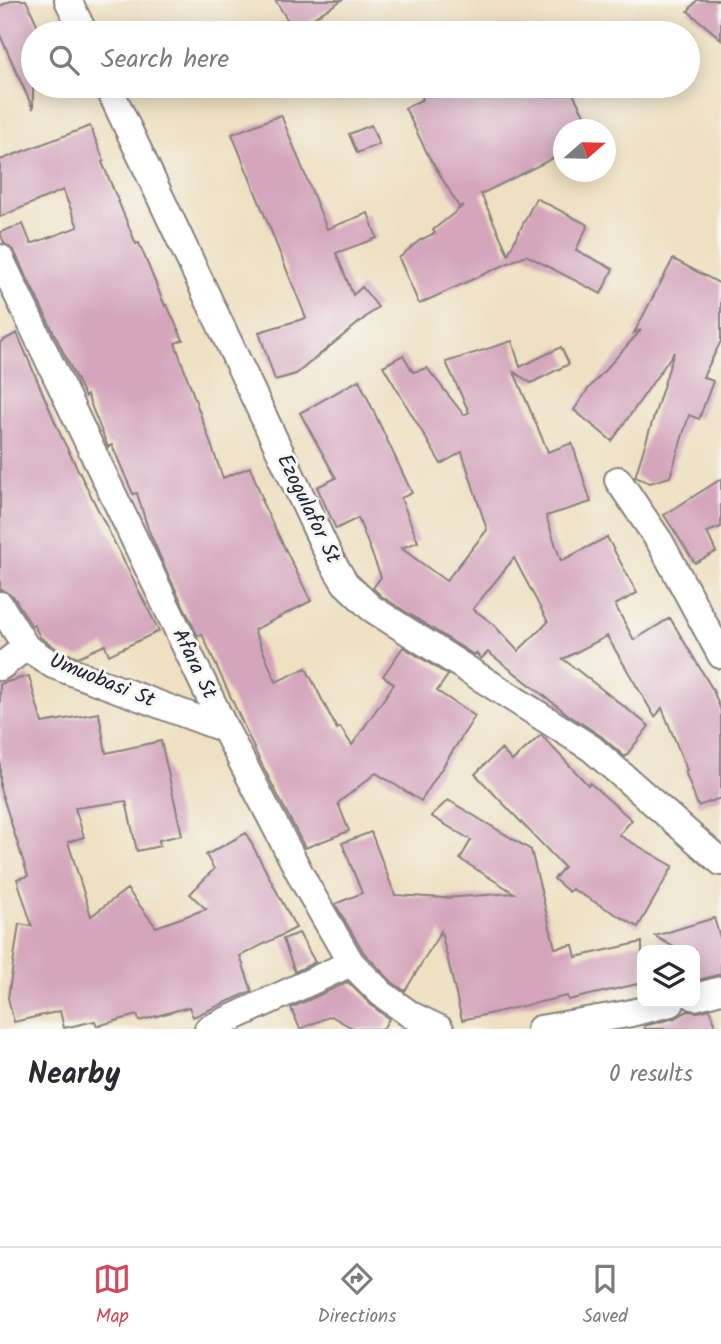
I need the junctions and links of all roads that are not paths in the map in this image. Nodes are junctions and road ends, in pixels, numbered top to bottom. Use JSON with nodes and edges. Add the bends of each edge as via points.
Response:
{"nodes":[{"id":1,"x":68,"y":0,"type":"edge"},
{"id":2,"x":78,"y":21,"type":"edge"},
{"id":3,"x":114,"y":98,"type":"edge"},
{"id":4,"x":0,"y":258,"type":"edge"},
{"id":5,"x":618,"y":480,"type":"dead end"},
{"id":6,"x":0,"y":605,"type":"edge"},
{"id":7,"x":26,"y":646,"type":"junction"},
{"id":8,"x":721,"y":654,"type":"edge"},
{"id":9,"x":0,"y":667,"type":"edge"},
{"id":10,"x":225,"y":729,"type":"junction"},
{"id":11,"x":721,"y":862,"type":"edge"},
{"id":12,"x":351,"y":963,"type":"junction"},
{"id":13,"x":721,"y":990,"type":"edge"},
{"id":14,"x":700,"y":996,"type":"edge"},
{"id":15,"x":659,"y":1008,"type":"edge"},
{"id":16,"x":627,"y":1021,"type":"edge"},
{"id":17,"x":208,"y":1029,"type":"edge"},
{"id":18,"x":440,"y":1029,"type":"edge"},
{"id":19,"x":540,"y":1029,"type":"edge"}],
"edges":[{"from":1,"to":2,"type":"street"},
{"from":3,"to":11,"type":"street","name":"Ezogulafor St","via":[[345,583],[371,608],[591,748]]},
{"from":4,"to":10,"type":"street","name":"Afara St"},
{"from":5,"to":8,"type":"street","via":[[660,542]]},
{"from":6,"to":7,"type":"street","name":"Umuobasi St"},
{"from":7,"to":9,"type":"street"},
{"from":7,"to":10,"type":"street","name":"Umuobasi St","via":[[53,665]]},
{"from":10,"to":12,"type":"street","name":"Afara St"},
{"from":12,"to":17,"type":"street"},
{"from":12,"to":18,"type":"street","name":"Afara St","via":[[382,994]]},
{"from":13,"to":14,"type":"street"},
{"from":15,"to":16,"type":"street"},
{"from":16,"to":19,"type":"street"}]}
